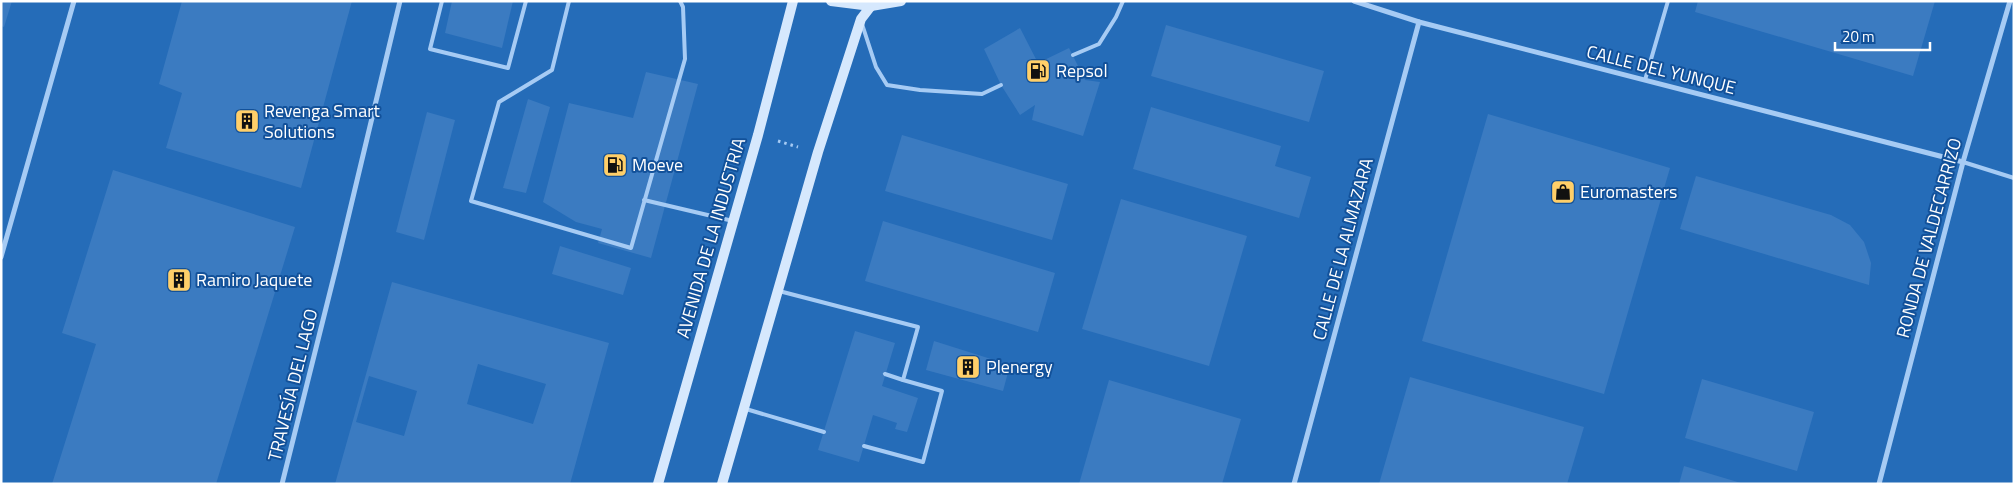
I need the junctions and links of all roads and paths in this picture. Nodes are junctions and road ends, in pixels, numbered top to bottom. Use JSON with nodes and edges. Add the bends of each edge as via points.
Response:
{"nodes":[{"id":1,"x":74,"y":1,"type":"edge"},
{"id":2,"x":400,"y":1,"type":"edge"},
{"id":3,"x":442,"y":1,"type":"edge"},
{"id":4,"x":526,"y":1,"type":"edge"},
{"id":5,"x":569,"y":1,"type":"edge"},
{"id":6,"x":680,"y":1,"type":"edge"},
{"id":7,"x":794,"y":1,"type":"edge"},
{"id":8,"x":831,"y":1,"type":"edge"},
{"id":9,"x":901,"y":1,"type":"edge"},
{"id":10,"x":1123,"y":1,"type":"edge"},
{"id":11,"x":1354,"y":1,"type":"edge"},
{"id":12,"x":1668,"y":1,"type":"edge"},
{"id":13,"x":2010,"y":1,"type":"edge"},
{"id":14,"x":871,"y":6,"type":"junction"},
{"id":15,"x":861,"y":19,"type":"junction"},
{"id":16,"x":1419,"y":22,"type":"junction"},
{"id":17,"x":1073,"y":55,"type":"dead end"},
{"id":18,"x":1645,"y":80,"type":"junction"},
{"id":19,"x":1002,"y":85,"type":"dead end"},
{"id":20,"x":758,"y":136,"type":"junction"},
{"id":21,"x":818,"y":152,"type":"junction"},
{"id":22,"x":1963,"y":162,"type":"junction"},
{"id":23,"x":2014,"y":178,"type":"edge"},
{"id":24,"x":644,"y":200,"type":"junction"},
{"id":25,"x":733,"y":221,"type":"junction"},
{"id":26,"x":1,"y":257,"type":"edge"},
{"id":27,"x":778,"y":291,"type":"junction"},
{"id":28,"x":885,"y":374,"type":"dead end"},
{"id":29,"x":904,"y":380,"type":"junction"},
{"id":30,"x":744,"y":408,"type":"junction"},
{"id":31,"x":824,"y":432,"type":"dead end"},
{"id":32,"x":864,"y":446,"type":"dead end"},
{"id":33,"x":282,"y":484,"type":"edge"},
{"id":34,"x":658,"y":484,"type":"edge"},
{"id":35,"x":722,"y":484,"type":"edge"},
{"id":36,"x":1294,"y":484,"type":"edge"},
{"id":37,"x":1879,"y":484,"type":"edge"}],
"edges":[{"from":1,"to":26,"type":"street"},
{"from":2,"to":33,"type":"street","name":"TRAVESÍA DEL LAGO"},
{"from":3,"to":4,"type":"lane","via":[[430,50],[508,68]]},
{"from":5,"to":24,"type":"lane","via":[[552,70],[499,102],[471,201],[631,248]]},
{"from":6,"to":24,"type":"lane","via":[[684,59]]},
{"from":7,"to":20,"type":"street","name":"AVENIDA DE LA INDUSTRIA"},
{"from":8,"to":14,"type":"street"},
{"from":9,"to":14,"type":"street"},
{"from":10,"to":17,"type":"lane","via":[[1099,44]]},
{"from":11,"to":16,"type":"street","name":"CALLE DEL YUNQUE"},
{"from":12,"to":18,"type":"lane"},
{"from":13,"to":22,"type":"street","name":"RONDA DE VALDECARRIZO"},
{"from":14,"to":15,"type":"street"},
{"from":15,"to":19,"type":"lane","via":[[876,67],[887,84],[920,90],[982,94]]},
{"from":15,"to":21,"type":"street"},
{"from":16,"to":18,"type":"street","name":"CALLE DEL YUNQUE"},
{"from":16,"to":36,"type":"street","name":"CALLE DE LA ALMAZARA"},
{"from":18,"to":22,"type":"street","name":"CALLE DEL YUNQUE"},
{"from":20,"to":21,"type":"path"},
{"from":20,"to":25,"type":"street","name":"AVENIDA DE LA INDUSTRIA"},
{"from":21,"to":27,"type":"street"},
{"from":22,"to":23,"type":"lane"},
{"from":22,"to":37,"type":"street","name":"RONDA DE VALDECARRIZO"},
{"from":24,"to":25,"type":"lane"},
{"from":25,"to":34,"type":"street","name":"AVENIDA DE LA INDUSTRIA"},
{"from":27,"to":29,"type":"lane","via":[[918,327]]},
{"from":27,"to":30,"type":"street"},
{"from":28,"to":29,"type":"lane"},
{"from":29,"to":32,"type":"lane","via":[[942,391],[923,462]]},
{"from":30,"to":31,"type":"lane"},
{"from":30,"to":35,"type":"street"}]}
